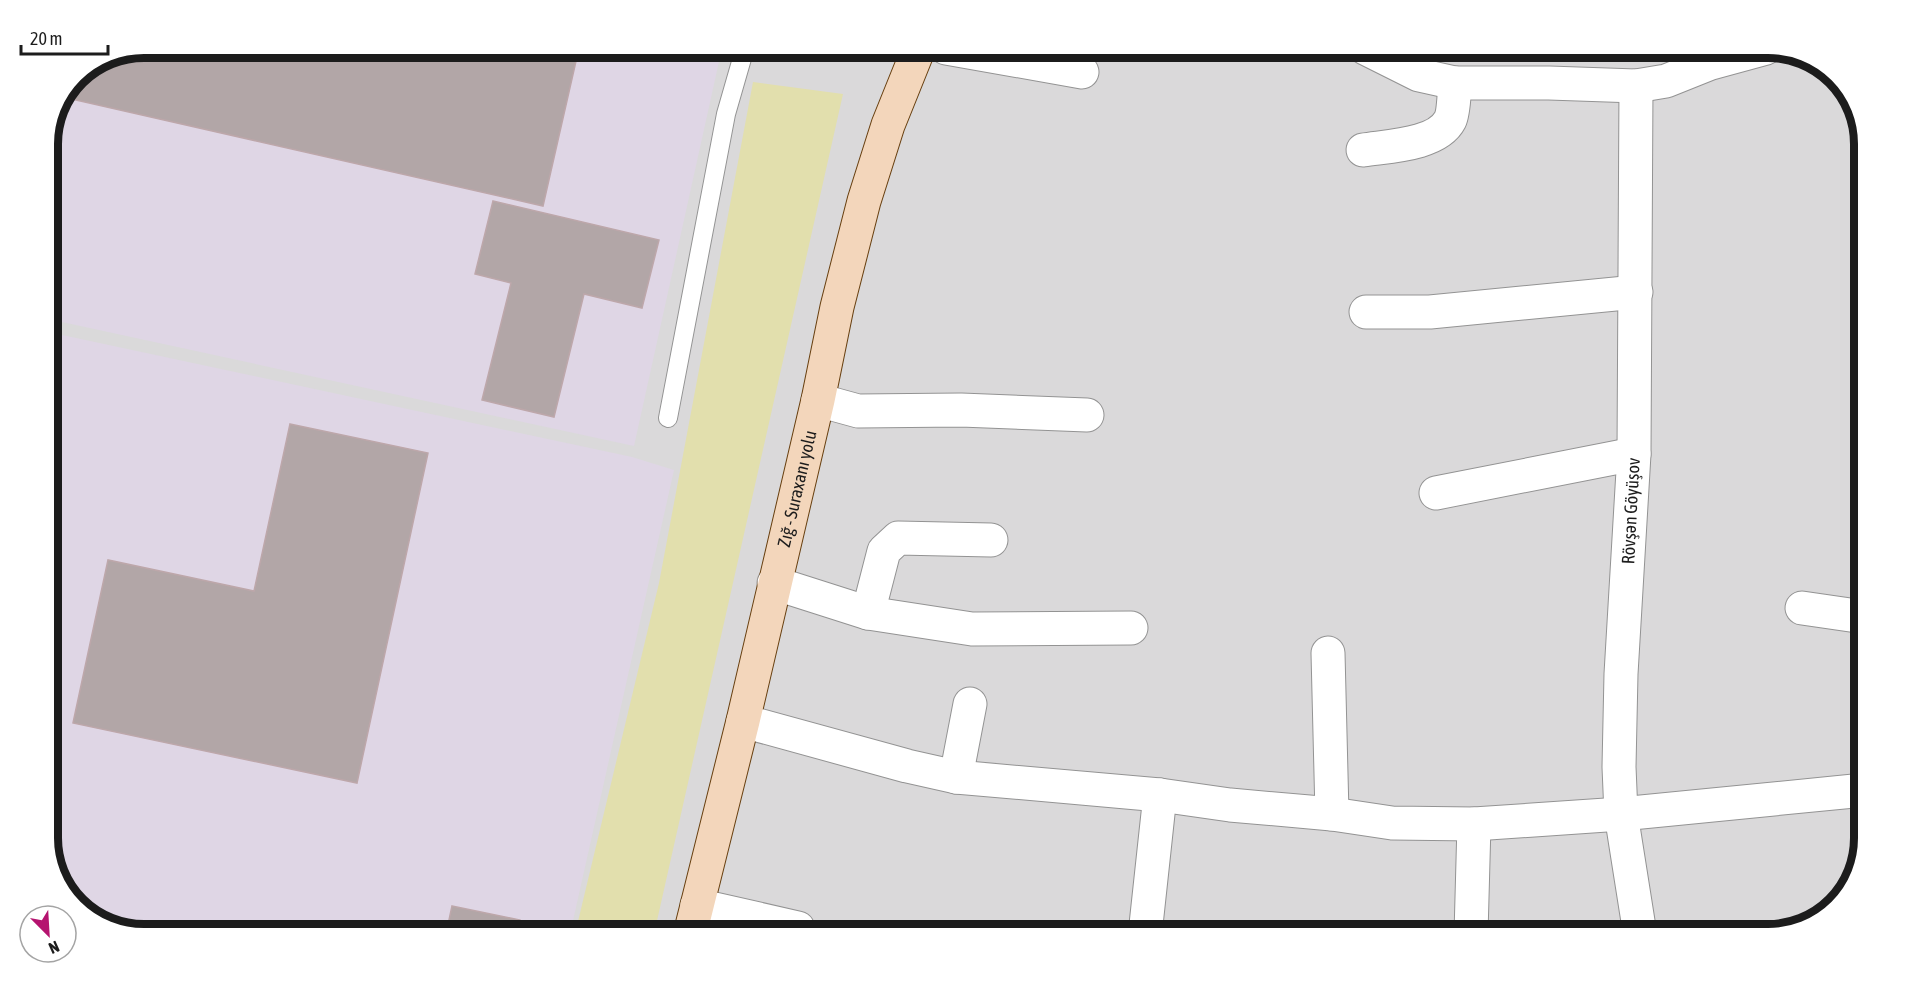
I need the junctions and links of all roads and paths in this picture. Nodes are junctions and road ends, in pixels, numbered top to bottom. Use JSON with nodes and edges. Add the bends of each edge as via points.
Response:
{"nodes":[{"id":1,"x":742,"y":58,"type":"edge"},
{"id":2,"x":915,"y":58,"type":"edge"},
{"id":3,"x":1003,"y":58,"type":"edge"},
{"id":4,"x":1385,"y":58,"type":"edge"},
{"id":5,"x":1705,"y":58,"type":"edge"},
{"id":6,"x":1082,"y":72,"type":"dead end"},
{"id":7,"x":1455,"y":82,"type":"junction"},
{"id":8,"x":1636,"y":86,"type":"junction"},
{"id":9,"x":1364,"y":150,"type":"dead end"},
{"id":10,"x":1636,"y":292,"type":"junction"},
{"id":11,"x":1366,"y":312,"type":"dead end"},
{"id":12,"x":818,"y":400,"type":"junction"},
{"id":13,"x":1087,"y":416,"type":"dead end"},
{"id":14,"x":668,"y":418,"type":"dead end"},
{"id":15,"x":1634,"y":454,"type":"junction"},
{"id":16,"x":1436,"y":493,"type":"dead end"},
{"id":17,"x":991,"y":540,"type":"dead end"},
{"id":18,"x":774,"y":583,"type":"junction"},
{"id":19,"x":1802,"y":609,"type":"dead end"},
{"id":20,"x":868,"y":613,"type":"junction"},
{"id":21,"x":1854,"y":616,"type":"edge"},
{"id":22,"x":1131,"y":628,"type":"dead end"},
{"id":23,"x":1328,"y":653,"type":"dead end"},
{"id":24,"x":970,"y":704,"type":"dead end"},
{"id":25,"x":743,"y":721,"type":"junction"},
{"id":26,"x":956,"y":777,"type":"junction"},
{"id":27,"x":1854,"y":791,"type":"edge"},
{"id":28,"x":1160,"y":795,"type":"junction"},
{"id":29,"x":1332,"y":814,"type":"junction"},
{"id":30,"x":1621,"y":814,"type":"junction"},
{"id":31,"x":1474,"y":824,"type":"junction"},
{"id":32,"x":694,"y":919,"type":"edge"},
{"id":33,"x":759,"y":924,"type":"edge"},
{"id":34,"x":1146,"y":924,"type":"edge"},
{"id":35,"x":1471,"y":924,"type":"edge"},
{"id":36,"x":1638,"y":924,"type":"edge"}],
"edges":[{"from":1,"to":14,"type":"lane","via":[[726,114]]},
{"from":2,"to":12,"type":"main road","name":"Zığ - Suraxanı yolu","via":[[888,124],[864,201]]},
{"from":3,"to":6,"type":"street"},
{"from":4,"to":7,"type":"street","via":[[1419,75]]},
{"from":5,"to":8,"type":"street","via":[[1666,81]]},
{"from":7,"to":8,"type":"street"},
{"from":7,"to":9,"type":"street","via":[[1450,119],[1439,132],[1416,142]]},
{"from":8,"to":10,"type":"street","name":"Rövşən Göyüşov"},
{"from":10,"to":11,"type":"street","via":[[1430,312]]},
{"from":10,"to":15,"type":"street","name":"Rövşən Göyüşov"},
{"from":12,"to":13,"type":"street","via":[[858,411],[961,410]]},
{"from":12,"to":18,"type":"main road","name":"Zığ - Suraxanı yolu"},
{"from":15,"to":16,"type":"street"},
{"from":15,"to":30,"type":"street","name":"Rövşən Göyüşov","via":[[1621,674]]},
{"from":17,"to":20,"type":"street","via":[[898,538],[884,551]]},
{"from":18,"to":20,"type":"street"},
{"from":18,"to":25,"type":"main road","name":"Zığ - Suraxanı yolu"},
{"from":19,"to":21,"type":"street"},
{"from":20,"to":22,"type":"street","via":[[972,629]]},
{"from":23,"to":29,"type":"street"},
{"from":24,"to":26,"type":"street"},
{"from":25,"to":26,"type":"street"},
{"from":25,"to":32,"type":"main road","name":"Zığ - Suraxanı yolu"},
{"from":26,"to":28,"type":"street"},
{"from":27,"to":30,"type":"street"},
{"from":28,"to":29,"type":"street"},
{"from":28,"to":34,"type":"street"},
{"from":29,"to":31,"type":"street","via":[[1392,823]]},
{"from":30,"to":31,"type":"street"},
{"from":30,"to":36,"type":"street","name":"Rövşən Göyüşov"},
{"from":31,"to":35,"type":"street"},
{"from":32,"to":33,"type":"street"}]}
